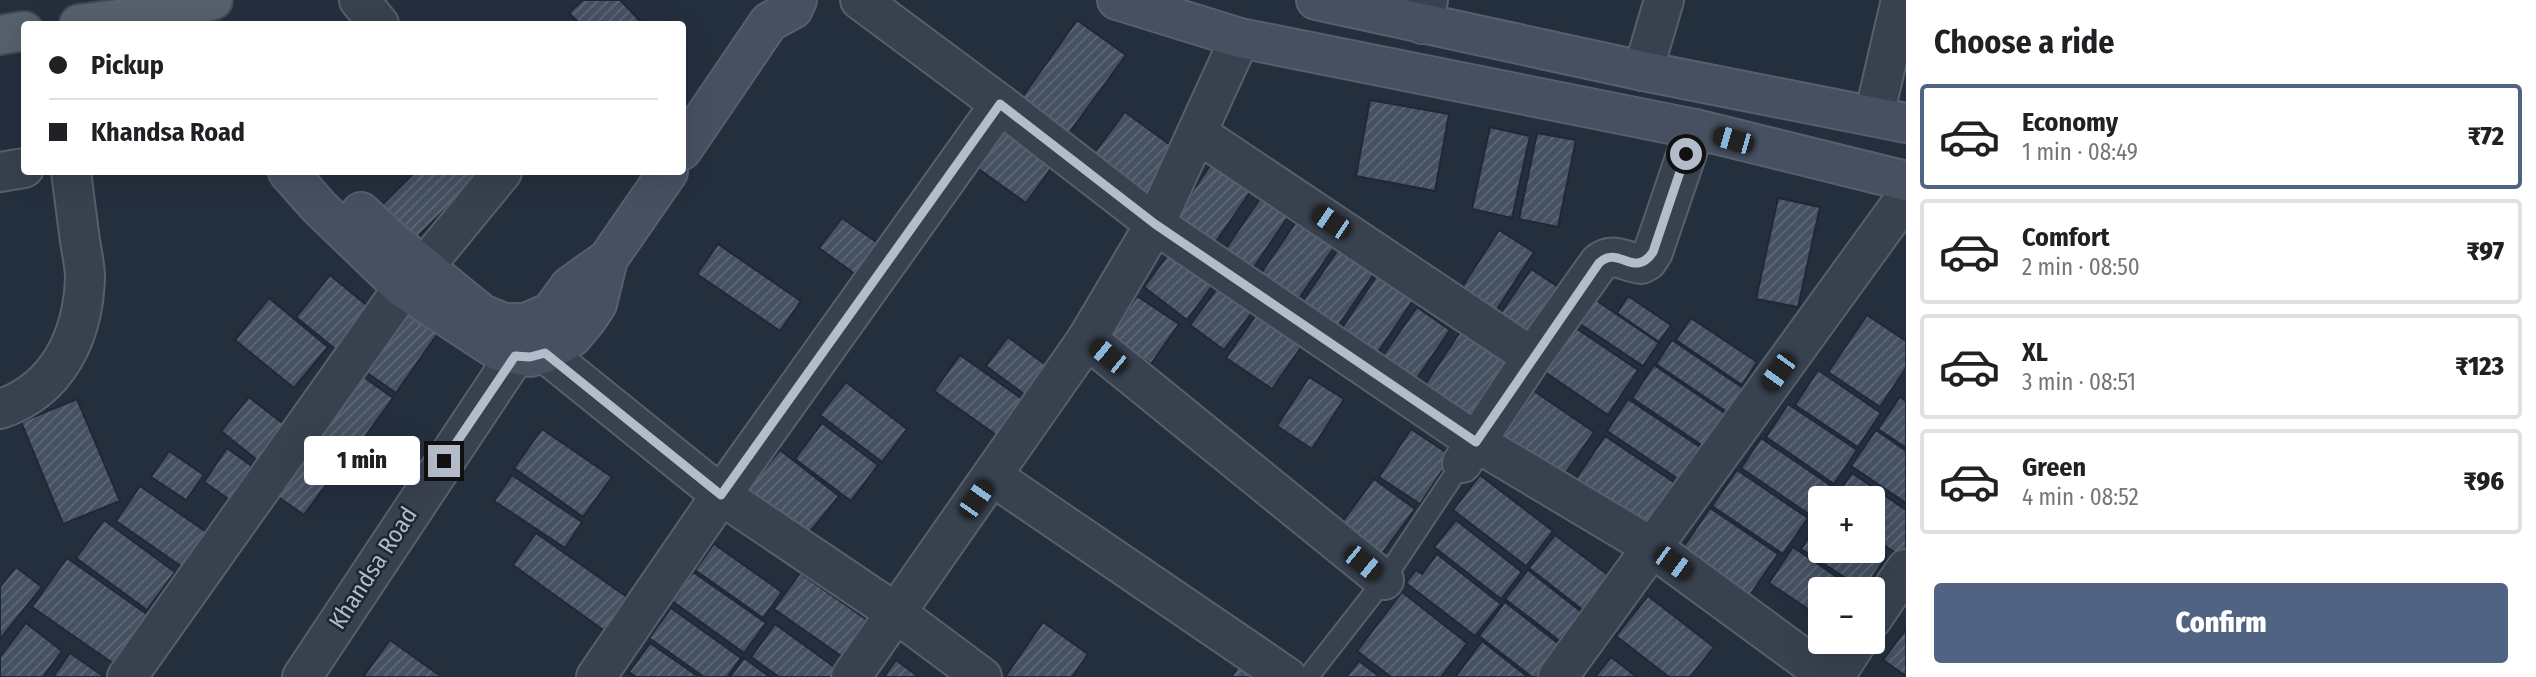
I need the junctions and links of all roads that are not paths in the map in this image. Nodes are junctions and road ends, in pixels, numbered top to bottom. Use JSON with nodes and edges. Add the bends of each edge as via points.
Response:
{"nodes":[{"id":1,"x":359,"y":0,"type":"edge"},
{"id":2,"x":860,"y":0,"type":"edge"},
{"id":3,"x":1117,"y":0,"type":"edge"},
{"id":4,"x":1316,"y":0,"type":"edge"},
{"id":5,"x":1664,"y":0,"type":"edge"},
{"id":6,"x":1901,"y":0,"type":"edge"},
{"id":7,"x":778,"y":7,"type":"edge"},
{"id":8,"x":182,"y":10,"type":"edge"},
{"id":9,"x":1425,"y":12,"type":"edge"},
{"id":10,"x":101,"y":21,"type":"edge"},
{"id":11,"x":376,"y":21,"type":"edge"},
{"id":12,"x":21,"y":32,"type":"edge"},
{"id":13,"x":0,"y":35,"type":"edge"},
{"id":14,"x":1240,"y":37,"type":"junction"},
{"id":15,"x":1657,"y":74,"type":"junction"},
{"id":16,"x":1000,"y":104,"type":"junction"},
{"id":17,"x":1890,"y":120,"type":"edge"},
{"id":18,"x":1680,"y":126,"type":"junction"},
{"id":19,"x":1197,"y":133,"type":"junction"},
{"id":20,"x":686,"y":144,"type":"edge"},
{"id":21,"x":21,"y":168,"type":"edge"},
{"id":22,"x":0,"y":172,"type":"edge"},
{"id":23,"x":71,"y":175,"type":"edge"},
{"id":24,"x":291,"y":175,"type":"edge"},
{"id":25,"x":323,"y":175,"type":"edge"},
{"id":26,"x":499,"y":175,"type":"edge"},
{"id":27,"x":666,"y":175,"type":"edge"},
{"id":28,"x":1906,"y":181,"type":"edge"},
{"id":29,"x":1906,"y":197,"type":"edge"},
{"id":30,"x":1155,"y":224,"type":"junction"},
{"id":31,"x":608,"y":259,"type":"junction"},
{"id":32,"x":413,"y":277,"type":"junction"},
{"id":33,"x":1087,"y":339,"type":"junction"},
{"id":34,"x":530,"y":354,"type":"junction"},
{"id":35,"x":1532,"y":357,"type":"junction"},
{"id":36,"x":0,"y":409,"type":"edge"},
{"id":37,"x":1469,"y":453,"type":"junction"},
{"id":38,"x":992,"y":476,"type":"junction"},
{"id":39,"x":721,"y":495,"type":"junction"},
{"id":40,"x":1650,"y":546,"type":"junction"},
{"id":41,"x":1906,"y":569,"type":"edge"},
{"id":42,"x":1384,"y":580,"type":"junction"},
{"id":43,"x":1885,"y":600,"type":"edge"},
{"id":44,"x":896,"y":612,"type":"junction"},
{"id":45,"x":1848,"y":654,"type":"edge"},
{"id":46,"x":127,"y":677,"type":"edge"},
{"id":47,"x":302,"y":677,"type":"edge"},
{"id":48,"x":596,"y":677,"type":"edge"},
{"id":49,"x":851,"y":677,"type":"edge"},
{"id":50,"x":982,"y":677,"type":"edge"},
{"id":51,"x":1287,"y":677,"type":"edge"},
{"id":52,"x":1308,"y":677,"type":"edge"},
{"id":53,"x":1558,"y":677,"type":"edge"},
{"id":54,"x":1832,"y":677,"type":"edge"}],
"edges":[{"from":1,"to":11,"type":"street"},
{"from":2,"to":16,"type":"street"},
{"from":3,"to":14,"type":"main road"},
{"from":4,"to":9,"type":"main road"},
{"from":5,"to":15,"type":"street"},
{"from":6,"to":17,"type":"street"},
{"from":7,"to":20,"type":"main road"},
{"from":8,"to":10,"type":"main road"},
{"from":9,"to":15,"type":"main road"},
{"from":12,"to":13,"type":"main road"},
{"from":14,"to":18,"type":"main road"},
{"from":14,"to":19,"type":"street"},
{"from":15,"to":17,"type":"main road"},
{"from":15,"to":18,"type":"main road"},
{"from":16,"to":30,"type":"street"},
{"from":16,"to":39,"type":"street"},
{"from":18,"to":28,"type":"main road"},
{"from":18,"to":35,"type":"street","via":[[1653,252],[1641,264],[1605,257]]},
{"from":19,"to":30,"type":"street"},
{"from":19,"to":35,"type":"street"},
{"from":21,"to":22,"type":"street"},
{"from":23,"to":36,"type":"street","via":[[85,276],[80,324],[61,363],[38,388]]},
{"from":24,"to":32,"type":"main road","via":[[319,207]]},
{"from":25,"to":32,"type":"main road","via":[[391,240]]},
{"from":26,"to":32,"type":"street"},
{"from":27,"to":31,"type":"main road"},
{"from":29,"to":40,"type":"street"},
{"from":30,"to":33,"type":"street"},
{"from":30,"to":37,"type":"street"},
{"from":31,"to":32,"type":"main road","via":[[570,286],[551,312],[527,323],[504,323]]},
{"from":31,"to":34,"type":"main road","via":[[597,304],[587,319],[572,337]]},
{"from":32,"to":34,"type":"main road","via":[[499,351]]},
{"from":32,"to":46,"type":"street"},
{"from":33,"to":38,"type":"street"},
{"from":33,"to":42,"type":"street"},
{"from":34,"to":39,"type":"street"},
{"from":34,"to":47,"type":"street","name":"Khandsa Road"},
{"from":35,"to":37,"type":"street"},
{"from":37,"to":40,"type":"street"},
{"from":37,"to":42,"type":"lane"},
{"from":38,"to":44,"type":"street"},
{"from":38,"to":51,"type":"street"},
{"from":39,"to":44,"type":"street"},
{"from":39,"to":48,"type":"street"},
{"from":40,"to":53,"type":"street"},
{"from":40,"to":54,"type":"street"},
{"from":41,"to":43,"type":"street"},
{"from":42,"to":52,"type":"lane"},
{"from":44,"to":49,"type":"street"},
{"from":44,"to":50,"type":"street"},
{"from":45,"to":54,"type":"street"}]}
